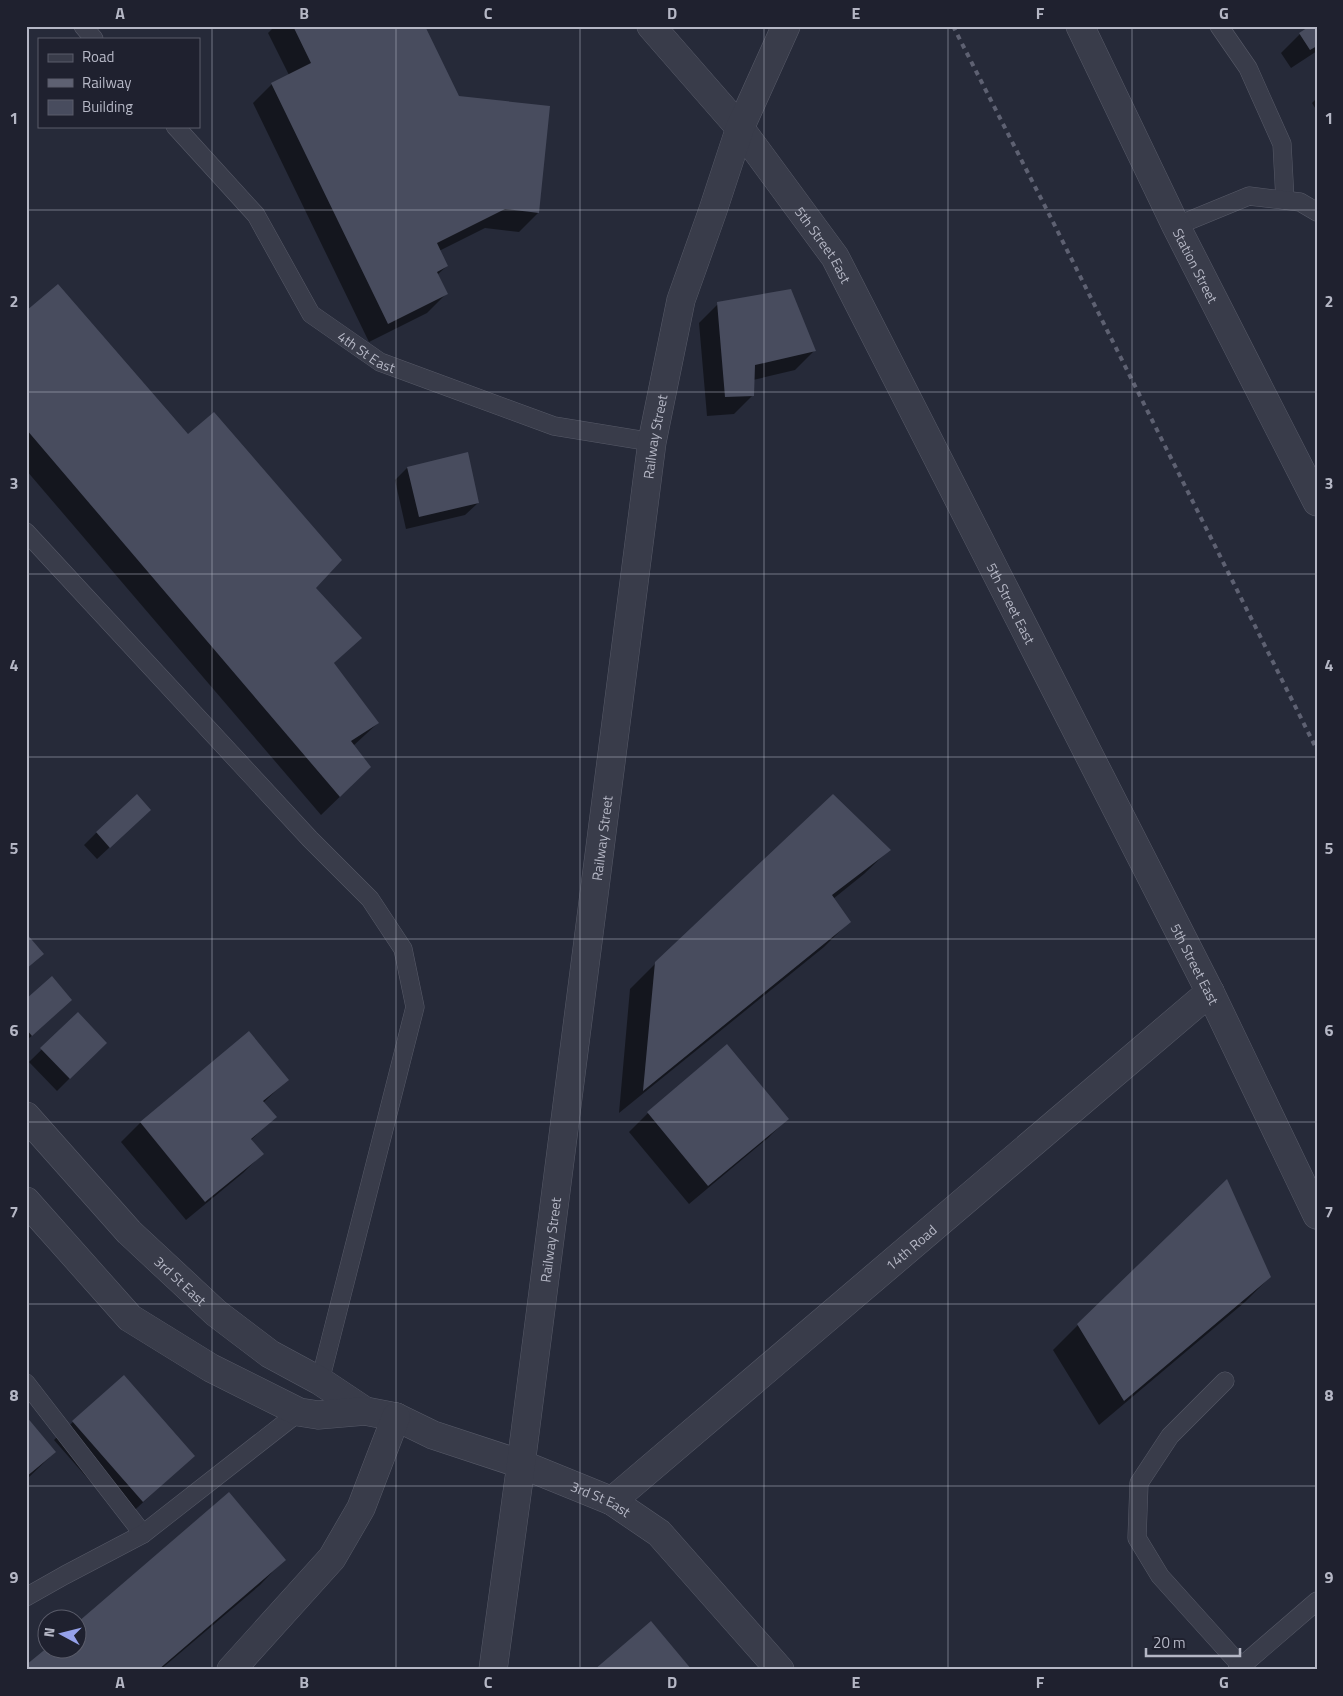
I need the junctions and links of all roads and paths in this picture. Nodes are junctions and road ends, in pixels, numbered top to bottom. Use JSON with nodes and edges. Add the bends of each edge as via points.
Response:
{"nodes":[{"id":1,"x":83,"y":26,"type":"edge"},
{"id":2,"x":651,"y":26,"type":"edge"},
{"id":3,"x":786,"y":26,"type":"edge"},
{"id":4,"x":1080,"y":26,"type":"edge"},
{"id":5,"x":1219,"y":26,"type":"edge"},
{"id":6,"x":93,"y":38,"type":"edge"},
{"id":7,"x":177,"y":128,"type":"edge"},
{"id":8,"x":740,"y":128,"type":"junction"},
{"id":9,"x":1285,"y":200,"type":"junction"},
{"id":10,"x":1317,"y":212,"type":"edge"},
{"id":11,"x":1176,"y":226,"type":"junction"},
{"id":12,"x":652,"y":442,"type":"junction"},
{"id":13,"x":1317,"y":502,"type":"edge"},
{"id":14,"x":26,"y":532,"type":"edge"},
{"id":15,"x":1210,"y":992,"type":"junction"},
{"id":16,"x":26,"y":1116,"type":"edge"},
{"id":17,"x":26,"y":1201,"type":"edge"},
{"id":18,"x":1317,"y":1215,"type":"edge"},
{"id":19,"x":320,"y":1381,"type":"junction"},
{"id":20,"x":1225,"y":1381,"type":"dead end"},
{"id":21,"x":26,"y":1383,"type":"edge"},
{"id":22,"x":365,"y":1411,"type":"junction"},
{"id":23,"x":298,"y":1412,"type":"junction"},
{"id":24,"x":396,"y":1417,"type":"junction"},
{"id":25,"x":521,"y":1464,"type":"junction"},
{"id":26,"x":612,"y":1501,"type":"junction"},
{"id":27,"x":143,"y":1534,"type":"junction"},
{"id":28,"x":26,"y":1597,"type":"edge"},
{"id":29,"x":1317,"y":1601,"type":"edge"},
{"id":30,"x":1239,"y":1668,"type":"edge"},
{"id":31,"x":232,"y":1670,"type":"edge"},
{"id":32,"x":493,"y":1670,"type":"edge"},
{"id":33,"x":780,"y":1670,"type":"edge"}],
"edges":[{"from":1,"to":6,"type":"lane"},
{"from":2,"to":8,"type":"street","name":"5th Street East"},
{"from":3,"to":8,"type":"street","name":"Railway Street"},
{"from":4,"to":11,"type":"street","name":"Station Street"},
{"from":5,"to":9,"type":"lane","via":[[1248,68],[1282,144]]},
{"from":7,"to":12,"type":"lane","name":"4th St East","via":[[256,214],[311,314],[380,362],[554,426]]},
{"from":8,"to":12,"type":"street","name":"Railway Street","via":[[682,300]]},
{"from":8,"to":15,"type":"street","name":"5th Street East","via":[[835,257]]},
{"from":9,"to":10,"type":"lane","via":[[1300,202]]},
{"from":9,"to":11,"type":"lane","via":[[1249,196]]},
{"from":11,"to":13,"type":"street","name":"Station Street"},
{"from":12,"to":25,"type":"street","name":"Railway Street"},
{"from":14,"to":19,"type":"lane","via":[[310,839],[370,899],[403,949],[415,1007]]},
{"from":15,"to":18,"type":"street","name":"5th Street East"},
{"from":15,"to":26,"type":"street","name":"14th Road"},
{"from":16,"to":19,"type":"street","name":"3rd St East","via":[[129,1232],[216,1313],[270,1354]]},
{"from":17,"to":23,"type":"street","name":"3rd St East","via":[[130,1318],[211,1368]]},
{"from":19,"to":22,"type":"street","name":"3rd St East"},
{"from":20,"to":30,"type":"lane","via":[[1170,1436],[1139,1483],[1138,1538],[1160,1576]]},
{"from":21,"to":27,"type":"lane"},
{"from":22,"to":23,"type":"street","name":"3rd St East","via":[[318,1415]]},
{"from":22,"to":24,"type":"street","name":"3rd St East"},
{"from":23,"to":27,"type":"lane"},
{"from":24,"to":25,"type":"street","name":"3rd St East","via":[[433,1435]]},
{"from":24,"to":31,"type":"street","via":[[361,1508],[332,1558]]},
{"from":25,"to":26,"type":"street","name":"3rd St East"},
{"from":25,"to":32,"type":"street","name":"Railway Street"},
{"from":26,"to":33,"type":"street","name":"3rd St East","via":[[659,1533]]},
{"from":27,"to":28,"type":"lane"},
{"from":29,"to":30,"type":"lane"}]}
